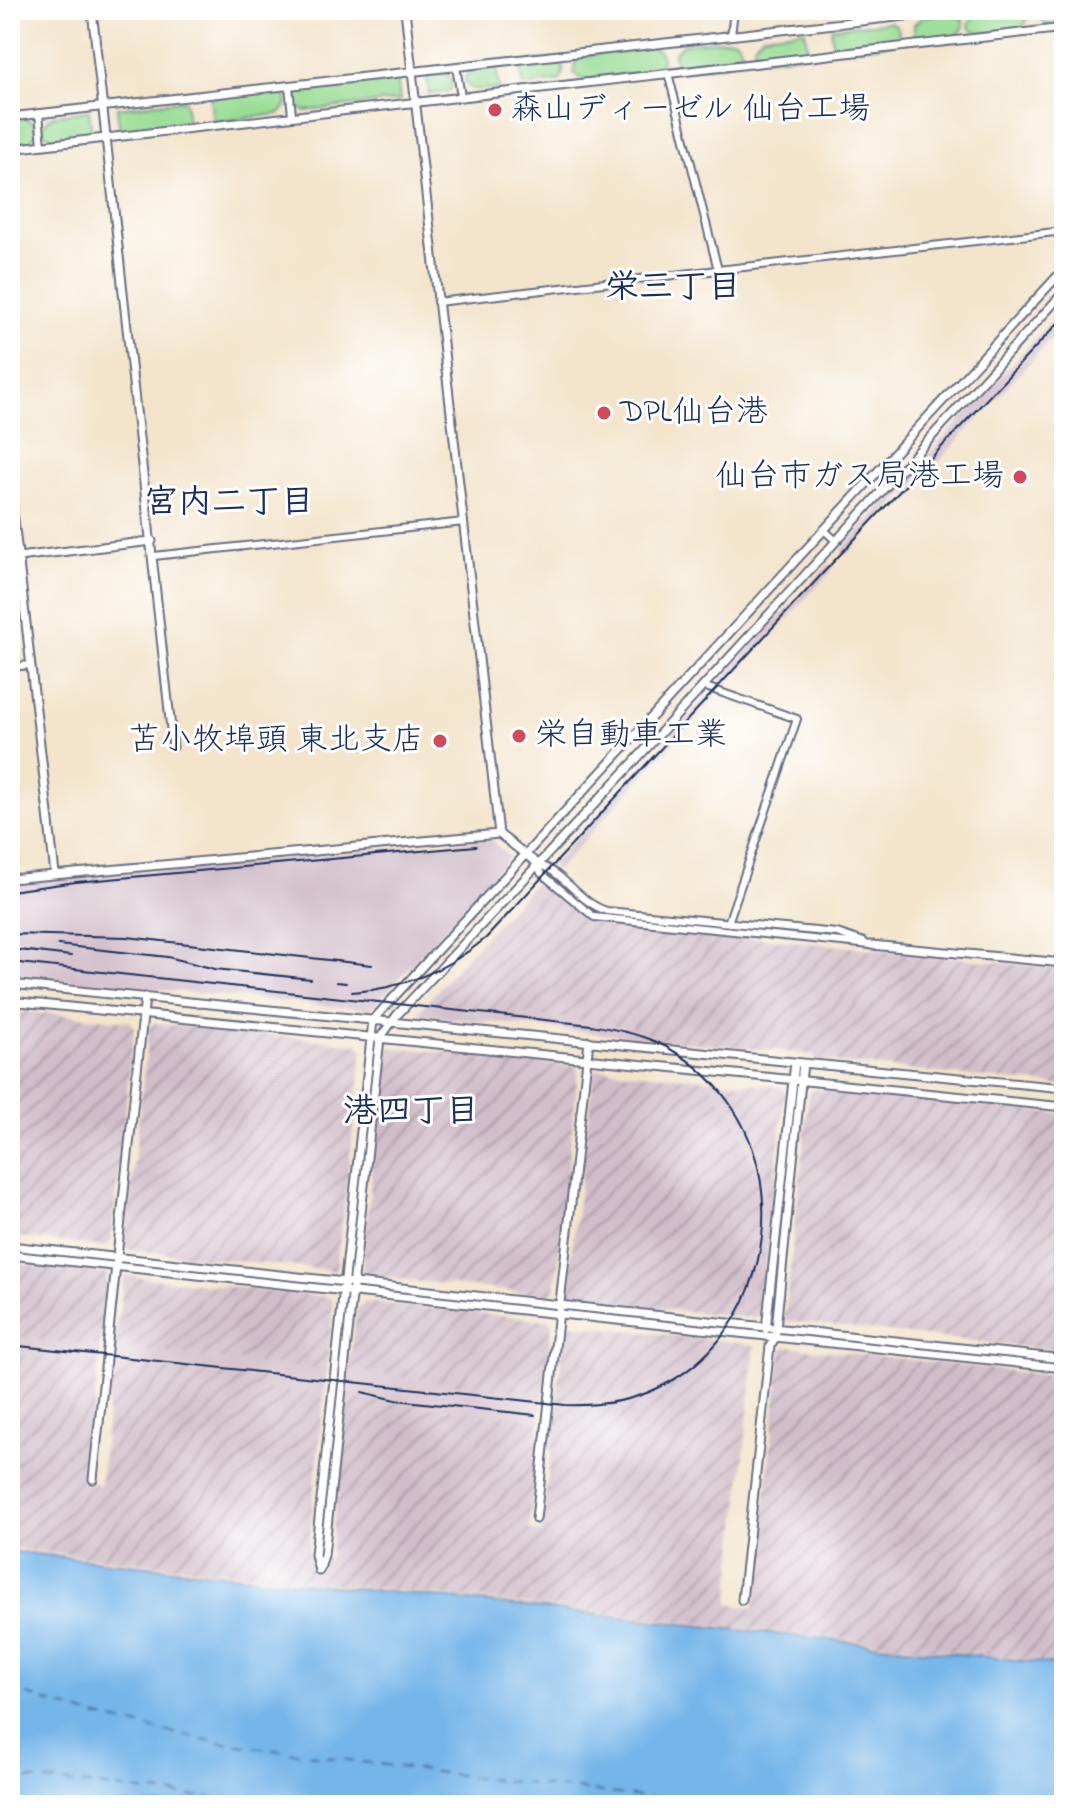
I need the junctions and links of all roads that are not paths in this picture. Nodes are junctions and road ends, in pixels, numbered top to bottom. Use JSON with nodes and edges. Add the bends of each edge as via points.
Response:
{"nodes":[{"id":1,"x":92,"y":10,"type":"edge"},
{"id":2,"x":405,"y":10,"type":"edge"},
{"id":3,"x":734,"y":10,"type":"edge"},
{"id":4,"x":958,"y":10,"type":"edge"},
{"id":5,"x":1064,"y":28,"type":"edge"},
{"id":6,"x":731,"y":36,"type":"junction"},
{"id":7,"x":456,"y":67,"type":"junction"},
{"id":8,"x":412,"y":73,"type":"junction"},
{"id":9,"x":668,"y":73,"type":"junction"},
{"id":10,"x":289,"y":86,"type":"junction"},
{"id":11,"x":461,"y":96,"type":"junction"},
{"id":12,"x":415,"y":101,"type":"junction"},
{"id":13,"x":102,"y":106,"type":"junction"},
{"id":14,"x":39,"y":113,"type":"junction"},
{"id":15,"x":292,"y":115,"type":"junction"},
{"id":16,"x":10,"y":117,"type":"edge"},
{"id":17,"x":106,"y":137,"type":"junction"},
{"id":18,"x":42,"y":145,"type":"junction"},
{"id":19,"x":10,"y":149,"type":"edge"},
{"id":20,"x":1064,"y":231,"type":"edge"},
{"id":21,"x":1064,"y":269,"type":"edge"},
{"id":22,"x":718,"y":270,"type":"junction"},
{"id":23,"x":1064,"y":292,"type":"edge"},
{"id":24,"x":437,"y":302,"type":"junction"},
{"id":25,"x":10,"y":485,"type":"edge"},
{"id":26,"x":464,"y":522,"type":"junction"},
{"id":27,"x":824,"y":530,"type":"junction"},
{"id":28,"x":835,"y":540,"type":"junction"},
{"id":29,"x":152,"y":541,"type":"junction"},
{"id":30,"x":154,"y":556,"type":"junction"},
{"id":31,"x":18,"y":557,"type":"junction"},
{"id":32,"x":31,"y":665,"type":"junction"},
{"id":33,"x":10,"y":667,"type":"edge"},
{"id":34,"x":703,"y":686,"type":"junction"},
{"id":35,"x":173,"y":747,"type":"dead end"},
{"id":36,"x":499,"y":834,"type":"junction"},
{"id":37,"x":524,"y":854,"type":"junction"},
{"id":38,"x":538,"y":864,"type":"junction"},
{"id":39,"x":55,"y":874,"type":"junction"},
{"id":40,"x":10,"y":879,"type":"edge"},
{"id":41,"x":727,"y":926,"type":"junction"},
{"id":42,"x":871,"y":945,"type":"joint"},
{"id":43,"x":1064,"y":963,"type":"edge"},
{"id":44,"x":10,"y":984,"type":"edge"},
{"id":45,"x":145,"y":997,"type":"junction"},
{"id":46,"x":10,"y":1001,"type":"edge"},
{"id":47,"x":143,"y":1014,"type":"junction"},
{"id":48,"x":373,"y":1020,"type":"junction"},
{"id":49,"x":392,"y":1021,"type":"junction"},
{"id":50,"x":375,"y":1037,"type":"junction"},
{"id":51,"x":589,"y":1041,"type":"junction"},
{"id":52,"x":587,"y":1058,"type":"junction"},
{"id":53,"x":799,"y":1062,"type":"junction"},
{"id":54,"x":797,"y":1079,"type":"junction"},
{"id":55,"x":1064,"y":1088,"type":"edge"},
{"id":56,"x":1064,"y":1107,"type":"edge"},
{"id":57,"x":10,"y":1246,"type":"edge"},
{"id":58,"x":10,"y":1255,"type":"edge"},
{"id":59,"x":116,"y":1262,"type":"junction"},
{"id":60,"x":343,"y":1281,"type":"junction"},
{"id":61,"x":353,"y":1282,"type":"junction"},
{"id":62,"x":342,"y":1291,"type":"junction"},
{"id":63,"x":352,"y":1292,"type":"junction"},
{"id":64,"x":559,"y":1309,"type":"junction"},
{"id":65,"x":766,"y":1327,"type":"junction"},
{"id":66,"x":776,"y":1329,"type":"junction"},
{"id":67,"x":765,"y":1337,"type":"junction"},
{"id":68,"x":773,"y":1342,"type":"junction"},
{"id":69,"x":1064,"y":1359,"type":"edge"},
{"id":70,"x":1064,"y":1368,"type":"edge"},
{"id":71,"x":93,"y":1479,"type":"dead end"},
{"id":72,"x":536,"y":1519,"type":"dead end"},
{"id":73,"x":742,"y":1600,"type":"dead end"}],
"edges":[{"from":1,"to":13,"type":"street"},
{"from":2,"to":8,"type":"street"},
{"from":3,"to":6,"type":"street"},
{"from":4,"to":6,"type":"street"},
{"from":5,"to":9,"type":"street"},
{"from":6,"to":7,"type":"street"},
{"from":7,"to":8,"type":"street"},
{"from":7,"to":11,"type":"street"},
{"from":8,"to":10,"type":"street"},
{"from":8,"to":12,"type":"street"},
{"from":9,"to":11,"type":"street"},
{"from":9,"to":22,"type":"street"},
{"from":10,"to":13,"type":"street"},
{"from":10,"to":15,"type":"street"},
{"from":11,"to":12,"type":"street"},
{"from":12,"to":15,"type":"street"},
{"from":12,"to":24,"type":"street"},
{"from":13,"to":14,"type":"street"},
{"from":13,"to":17,"type":"street"},
{"from":14,"to":16,"type":"street"},
{"from":14,"to":18,"type":"street"},
{"from":15,"to":17,"type":"street"},
{"from":17,"to":18,"type":"street"},
{"from":17,"to":29,"type":"street"},
{"from":18,"to":19,"type":"street"},
{"from":20,"to":22,"type":"street"},
{"from":21,"to":27,"type":"street"},
{"from":22,"to":24,"type":"street"},
{"from":23,"to":28,"type":"street"},
{"from":24,"to":26,"type":"street"},
{"from":25,"to":31,"type":"street"},
{"from":26,"to":30,"type":"street"},
{"from":26,"to":36,"type":"street"},
{"from":27,"to":28,"type":"street"},
{"from":27,"to":37,"type":"street"},
{"from":28,"to":34,"type":"street"},
{"from":29,"to":30,"type":"street"},
{"from":29,"to":31,"type":"street"},
{"from":30,"to":35,"type":"street"},
{"from":31,"to":32,"type":"street"},
{"from":32,"to":33,"type":"street"},
{"from":32,"to":39,"type":"street"},
{"from":34,"to":38,"type":"street"},
{"from":34,"to":41,"type":"street","via":[[797,719]]},
{"from":36,"to":37,"type":"street"},
{"from":36,"to":39,"type":"street"},
{"from":37,"to":38,"type":"street"},
{"from":37,"to":48,"type":"street"},
{"from":38,"to":41,"type":"street","via":[[598,908]]},
{"from":38,"to":49,"type":"street"},
{"from":39,"to":40,"type":"street"},
{"from":41,"to":42,"type":"street","via":[[837,933]]},
{"from":42,"to":43,"type":"street"},
{"from":44,"to":45,"type":"street"},
{"from":45,"to":47,"type":"street"},
{"from":45,"to":48,"type":"street"},
{"from":46,"to":47,"type":"street"},
{"from":47,"to":50,"type":"street"},
{"from":47,"to":59,"type":"street"},
{"from":48,"to":49,"type":"street"},
{"from":48,"to":50,"type":"street"},
{"from":49,"to":50,"type":"street"},
{"from":49,"to":51,"type":"street"},
{"from":50,"to":52,"type":"street"},
{"from":50,"to":60,"type":"street"},
{"from":50,"to":61,"type":"street"},
{"from":51,"to":52,"type":"street"},
{"from":51,"to":53,"type":"street"},
{"from":52,"to":54,"type":"street"},
{"from":52,"to":64,"type":"street"},
{"from":53,"to":54,"type":"street"},
{"from":53,"to":55,"type":"street"},
{"from":54,"to":56,"type":"street"},
{"from":54,"to":65,"type":"street"},
{"from":54,"to":66,"type":"street"},
{"from":57,"to":59,"type":"street"},
{"from":58,"to":59,"type":"street"},
{"from":59,"to":60,"type":"street"},
{"from":59,"to":62,"type":"street"},
{"from":59,"to":71,"type":"street"},
{"from":60,"to":61,"type":"street"},
{"from":60,"to":62,"type":"street"},
{"from":61,"to":63,"type":"street"},
{"from":61,"to":64,"type":"street"},
{"from":62,"to":63,"type":"street"},
{"from":62,"to":63,"type":"street","via":[[315,1555],[319,1571]]},
{"from":63,"to":64,"type":"street"},
{"from":64,"to":65,"type":"street"},
{"from":64,"to":67,"type":"street"},
{"from":64,"to":72,"type":"street"},
{"from":65,"to":66,"type":"street"},
{"from":65,"to":67,"type":"street"},
{"from":66,"to":68,"type":"street"},
{"from":66,"to":69,"type":"street"},
{"from":67,"to":68,"type":"street"},
{"from":68,"to":70,"type":"street"},
{"from":68,"to":73,"type":"street"}]}
